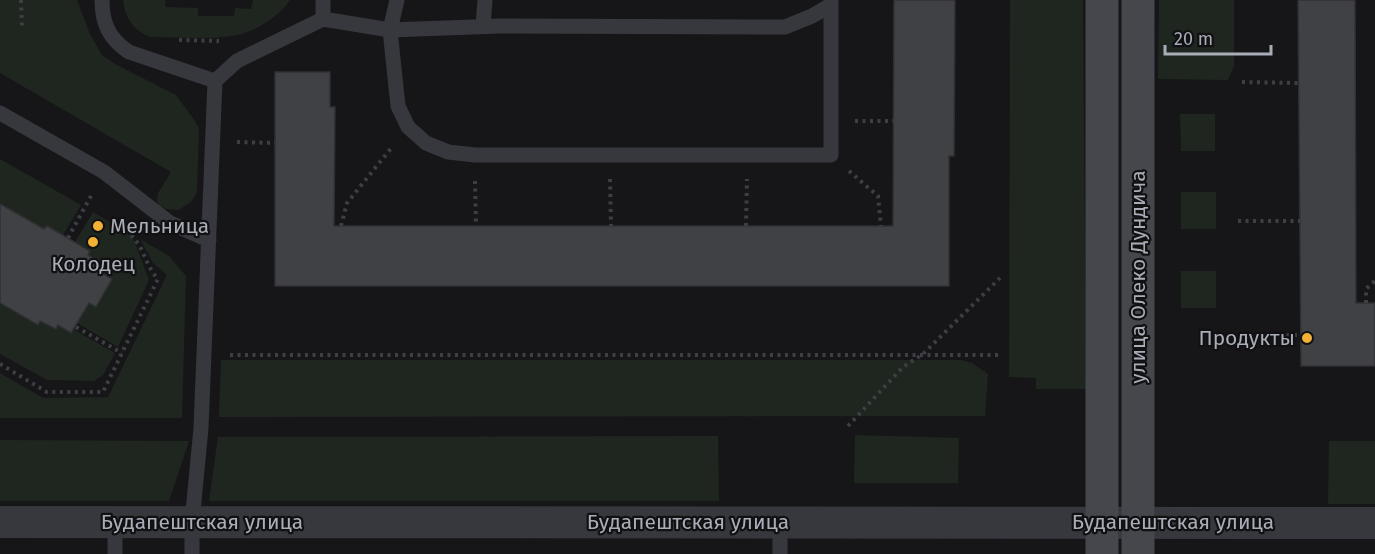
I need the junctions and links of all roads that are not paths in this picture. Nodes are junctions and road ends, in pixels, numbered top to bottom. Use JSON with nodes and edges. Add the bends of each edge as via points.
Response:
{"nodes":[{"id":1,"x":102,"y":0,"type":"edge"},
{"id":2,"x":322,"y":0,"type":"edge"},
{"id":3,"x":397,"y":0,"type":"edge"},
{"id":4,"x":484,"y":0,"type":"edge"},
{"id":5,"x":1102,"y":0,"type":"edge"},
{"id":6,"x":1138,"y":0,"type":"edge"},
{"id":7,"x":831,"y":2,"type":"edge"},
{"id":8,"x":323,"y":19,"type":"junction"},
{"id":9,"x":483,"y":26,"type":"junction"},
{"id":10,"x":390,"y":30,"type":"junction"},
{"id":11,"x":215,"y":81,"type":"junction"},
{"id":12,"x":0,"y":113,"type":"edge"},
{"id":13,"x":208,"y":240,"type":"junction"},
{"id":14,"x":0,"y":522,"type":"edge"},
{"id":15,"x":115,"y":522,"type":"junction"},
{"id":16,"x":192,"y":522,"type":"junction"},
{"id":17,"x":780,"y":522,"type":"junction"},
{"id":18,"x":1375,"y":522,"type":"edge"},
{"id":19,"x":1102,"y":538,"type":"edge"},
{"id":20,"x":1138,"y":538,"type":"edge"},
{"id":21,"x":115,"y":554,"type":"edge"},
{"id":22,"x":192,"y":554,"type":"edge"},
{"id":23,"x":780,"y":554,"type":"edge"}],
"edges":[{"from":1,"to":11,"type":"lane","via":[[105,26],[118,45]]},
{"from":2,"to":8,"type":"lane"},
{"from":3,"to":10,"type":"lane"},
{"from":4,"to":9,"type":"lane"},
{"from":5,"to":19,"type":"street","name":"улица Олеко Дундича"},
{"from":6,"to":20,"type":"street","name":"улица Олеко Дундича"},
{"from":7,"to":9,"type":"lane","via":[[812,16],[785,27]]},
{"from":7,"to":10,"type":"lane","via":[[831,154],[448,152],[426,143],[408,127],[398,106]]},
{"from":8,"to":10,"type":"lane"},
{"from":8,"to":11,"type":"lane","via":[[237,61]]},
{"from":9,"to":10,"type":"lane"},
{"from":11,"to":13,"type":"lane"},
{"from":12,"to":13,"type":"lane","via":[[104,172],[170,223]]},
{"from":13,"to":16,"type":"lane","via":[[201,428]]},
{"from":14,"to":15,"type":"street","name":"Будапештская улица"},
{"from":15,"to":16,"type":"street","name":"Будапештская улица"},
{"from":15,"to":21,"type":"lane"},
{"from":16,"to":17,"type":"street","name":"Будапештская улица"},
{"from":16,"to":22,"type":"lane"},
{"from":17,"to":19,"type":"street","name":"Будапештская улица"},
{"from":17,"to":23,"type":"lane"},
{"from":18,"to":20,"type":"street","name":"Будапештская улица"},
{"from":19,"to":20,"type":"street","name":"Будапештская улица"}]}
